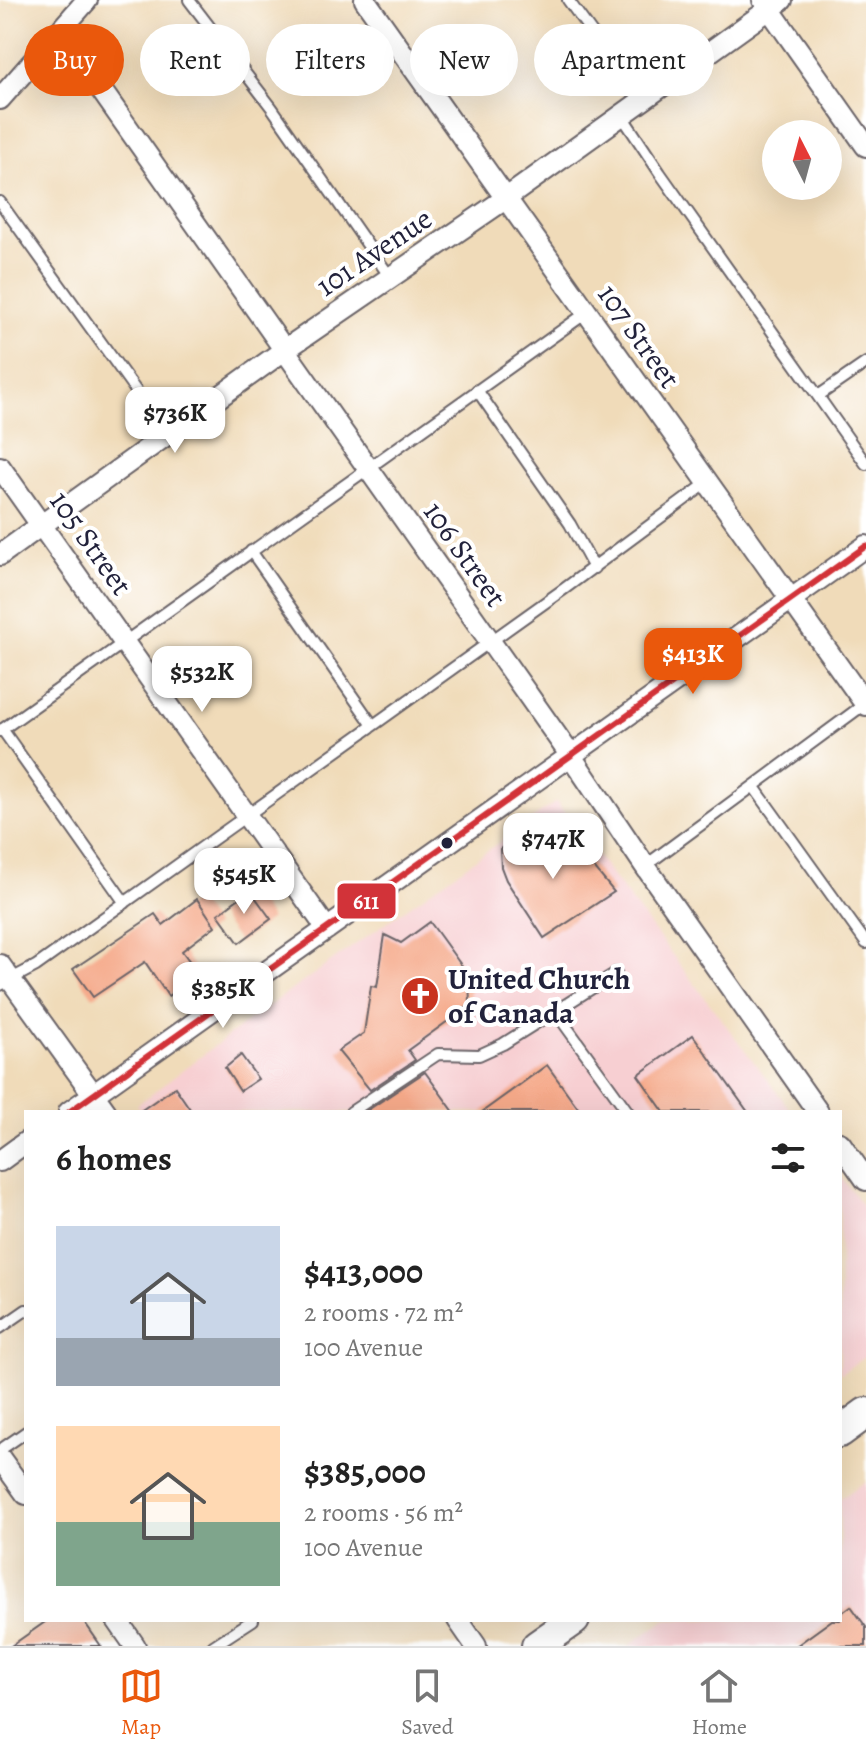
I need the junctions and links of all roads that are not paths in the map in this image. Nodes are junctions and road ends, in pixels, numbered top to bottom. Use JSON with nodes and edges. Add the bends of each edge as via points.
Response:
{"nodes":[{"id":1,"x":87,"y":0,"type":"edge"},
{"id":2,"x":189,"y":0,"type":"edge"},
{"id":3,"x":365,"y":0,"type":"edge"},
{"id":4,"x":568,"y":0,"type":"edge"},
{"id":5,"x":771,"y":3,"type":"edge"},
{"id":6,"x":68,"y":24,"type":"edge"},
{"id":7,"x":24,"y":73,"type":"edge"},
{"id":8,"x":105,"y":96,"type":"edge"},
{"id":9,"x":0,"y":99,"type":"edge"},
{"id":10,"x":642,"y":102,"type":"junction"},
{"id":11,"x":622,"y":116,"type":"junction"},
{"id":12,"x":866,"y":146,"type":"edge"},
{"id":13,"x":505,"y":199,"type":"junction"},
{"id":14,"x":0,"y":202,"type":"edge"},
{"id":15,"x":390,"y":277,"type":"junction"},
{"id":16,"x":586,"y":313,"type":"junction"},
{"id":17,"x":283,"y":351,"type":"junction"},
{"id":18,"x":866,"y":363,"type":"edge"},
{"id":19,"x":477,"y":390,"type":"junction"},
{"id":20,"x":818,"y":396,"type":"junction"},
{"id":21,"x":167,"y":434,"type":"junction"},
{"id":22,"x":866,"y":464,"type":"edge"},
{"id":23,"x":0,"y":467,"type":"edge"},
{"id":24,"x":366,"y":468,"type":"junction"},
{"id":25,"x":707,"y":483,"type":"junction"},
{"id":26,"x":42,"y":524,"type":"junction"},
{"id":27,"x":866,"y":546,"type":"edge"},
{"id":28,"x":251,"y":551,"type":"junction"},
{"id":29,"x":0,"y":555,"type":"edge"},
{"id":30,"x":594,"y":568,"type":"junction"},
{"id":31,"x":789,"y":600,"type":"junction"},
{"id":32,"x":489,"y":641,"type":"junction"},
{"id":33,"x":125,"y":642,"type":"junction"},
{"id":34,"x":866,"y":704,"type":"edge"},
{"id":35,"x":372,"y":724,"type":"junction"},
{"id":36,"x":1,"y":730,"type":"edge"},
{"id":37,"x":571,"y":756,"type":"junction"},
{"id":38,"x":754,"y":787,"type":"junction"},
{"id":39,"x":247,"y":815,"type":"junction"},
{"id":40,"x":645,"y":866,"type":"junction"},
{"id":41,"x":125,"y":903,"type":"junction"},
{"id":42,"x":327,"y":929,"type":"junction"},
{"id":43,"x":866,"y":943,"type":"edge"},
{"id":44,"x":616,"y":973,"type":"dead end"},
{"id":45,"x":3,"y":976,"type":"edge"},
{"id":46,"x":555,"y":1011,"type":"junction"},
{"id":47,"x":100,"y":1103,"type":"edge"},
{"id":48,"x":76,"y":1110,"type":"edge"},
{"id":49,"x":354,"y":1110,"type":"edge"},
{"id":50,"x":627,"y":1110,"type":"edge"},
{"id":51,"x":817,"y":1110,"type":"edge"},
{"id":52,"x":24,"y":1143,"type":"edge"},
{"id":53,"x":842,"y":1146,"type":"edge"},
{"id":54,"x":0,"y":1161,"type":"edge"},
{"id":55,"x":866,"y":1180,"type":"edge"},
{"id":56,"x":24,"y":1311,"type":"edge"},
{"id":57,"x":0,"y":1328,"type":"edge"},
{"id":58,"x":24,"y":1433,"type":"edge"},
{"id":59,"x":0,"y":1450,"type":"edge"},
{"id":60,"x":0,"y":1458,"type":"edge"},
{"id":61,"x":24,"y":1491,"type":"edge"},
{"id":62,"x":118,"y":1622,"type":"edge"},
{"id":63,"x":250,"y":1622,"type":"edge"},
{"id":64,"x":459,"y":1622,"type":"edge"},
{"id":65,"x":571,"y":1622,"type":"edge"},
{"id":66,"x":135,"y":1646,"type":"edge"},
{"id":67,"x":213,"y":1646,"type":"edge"},
{"id":68,"x":476,"y":1646,"type":"edge"},
{"id":69,"x":537,"y":1646,"type":"edge"}],
"edges":[{"from":1,"to":6,"type":"street"},
{"from":2,"to":15,"type":"lane"},
{"from":3,"to":13,"type":"street","name":"107 Street"},
{"from":4,"to":10,"type":"lane"},
{"from":5,"to":10,"type":"street","name":"101 Avenue"},
{"from":5,"to":12,"type":"street"},
{"from":7,"to":9,"type":"street"},
{"from":8,"to":17,"type":"street","name":"106 Street"},
{"from":10,"to":11,"type":"street","name":"101 Avenue"},
{"from":11,"to":13,"type":"street","name":"101 Avenue"},
{"from":11,"to":20,"type":"lane"},
{"from":13,"to":15,"type":"street","name":"101 Avenue"},
{"from":13,"to":16,"type":"street","name":"107 Street"},
{"from":14,"to":21,"type":"lane"},
{"from":15,"to":17,"type":"street","name":"101 Avenue"},
{"from":16,"to":19,"type":"lane"},
{"from":16,"to":25,"type":"street","name":"107 Street"},
{"from":17,"to":21,"type":"street","name":"101 Avenue"},
{"from":17,"to":24,"type":"street","name":"106 Street"},
{"from":18,"to":20,"type":"lane"},
{"from":19,"to":24,"type":"lane"},
{"from":19,"to":30,"type":"lane","via":[[570,524]]},
{"from":20,"to":22,"type":"lane"},
{"from":21,"to":26,"type":"street","name":"101 Avenue"},
{"from":23,"to":26,"type":"street","name":"105 Street"},
{"from":24,"to":28,"type":"lane"},
{"from":24,"to":32,"type":"street","name":"106 Street"},
{"from":25,"to":30,"type":"lane"},
{"from":25,"to":31,"type":"street","name":"107 Street"},
{"from":26,"to":29,"type":"street","name":"101 Avenue"},
{"from":26,"to":33,"type":"street","name":"105 Street"},
{"from":27,"to":31,"type":"street"},
{"from":28,"to":33,"type":"lane"},
{"from":28,"to":35,"type":"lane"},
{"from":30,"to":32,"type":"lane"},
{"from":31,"to":34,"type":"street","name":"107 Street"},
{"from":31,"to":37,"type":"street"},
{"from":32,"to":35,"type":"lane"},
{"from":32,"to":37,"type":"street","name":"106 Street"},
{"from":33,"to":36,"type":"lane"},
{"from":33,"to":39,"type":"street","name":"105 Street"},
{"from":34,"to":38,"type":"lane"},
{"from":35,"to":39,"type":"lane"},
{"from":36,"to":41,"type":"lane"},
{"from":37,"to":40,"type":"street","name":"106 Street"},
{"from":37,"to":42,"type":"street"},
{"from":38,"to":40,"type":"lane"},
{"from":38,"to":43,"type":"lane"},
{"from":39,"to":41,"type":"lane"},
{"from":39,"to":42,"type":"street","name":"105 Street"},
{"from":40,"to":51,"type":"street","name":"106 Street"},
{"from":41,"to":45,"type":"lane","via":[[36,966]]},
{"from":42,"to":47,"type":"street"},
{"from":44,"to":46,"type":"lane"},
{"from":45,"to":47,"type":"street"},
{"from":46,"to":49,"type":"lane","via":[[479,1055],[438,1054]]},
{"from":46,"to":50,"type":"lane"},
{"from":47,"to":48,"type":"street"},
{"from":52,"to":54,"type":"street"},
{"from":53,"to":55,"type":"street"},
{"from":56,"to":57,"type":"lane"},
{"from":58,"to":59,"type":"lane"},
{"from":60,"to":61,"type":"street"},
{"from":62,"to":66,"type":"street"},
{"from":63,"to":67,"type":"lane"},
{"from":64,"to":68,"type":"street"},
{"from":65,"to":69,"type":"main road"}]}
